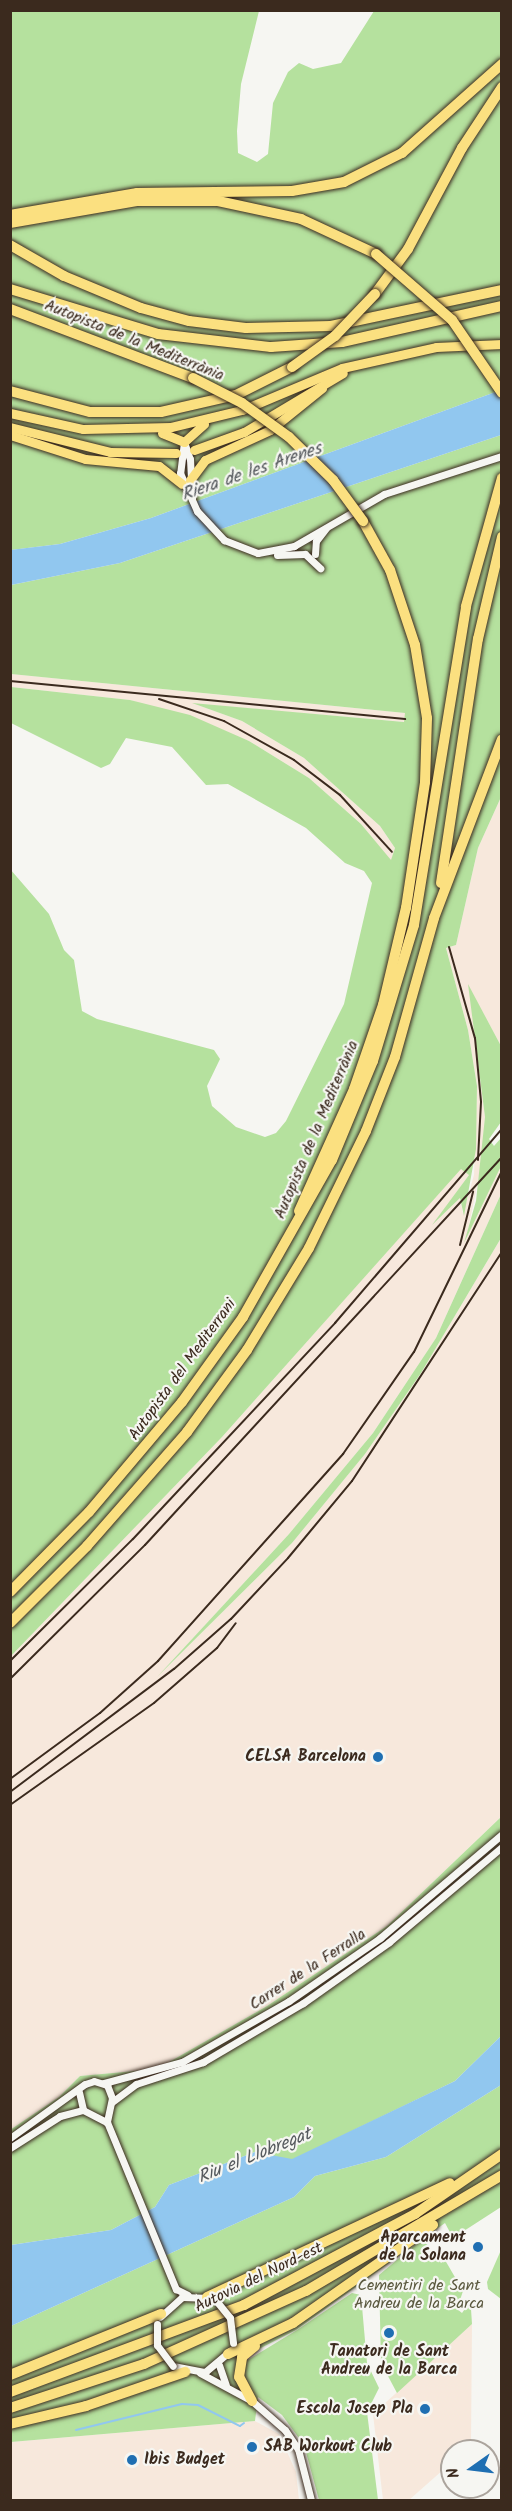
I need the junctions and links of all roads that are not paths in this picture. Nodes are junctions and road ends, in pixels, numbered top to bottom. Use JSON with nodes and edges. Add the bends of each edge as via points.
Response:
{"nodes":[{"id":1,"x":501,"y":64,"type":"edge"},
{"id":2,"x":501,"y":87,"type":"edge"},
{"id":3,"x":10,"y":215,"type":"edge"},
{"id":4,"x":10,"y":223,"type":"edge"},
{"id":5,"x":13,"y":246,"type":"edge"},
{"id":6,"x":10,"y":289,"type":"edge"},
{"id":7,"x":501,"y":290,"type":"edge"},
{"id":8,"x":501,"y":306,"type":"edge"},
{"id":9,"x":10,"y":309,"type":"edge"},
{"id":10,"x":501,"y":344,"type":"edge"},
{"id":11,"x":380,"y":360,"type":"junction"},
{"id":12,"x":341,"y":374,"type":"junction"},
{"id":13,"x":10,"y":392,"type":"edge"},
{"id":14,"x":501,"y":393,"type":"edge"},
{"id":15,"x":10,"y":413,"type":"edge"},
{"id":16,"x":211,"y":419,"type":"junction"},
{"id":17,"x":10,"y":427,"type":"edge"},
{"id":18,"x":144,"y":431,"type":"junction"},
{"id":19,"x":10,"y":435,"type":"edge"},
{"id":20,"x":184,"y":442,"type":"junction"},
{"id":21,"x":194,"y":450,"type":"dead end"},
{"id":22,"x":176,"y":453,"type":"dead end"},
{"id":23,"x":501,"y":456,"type":"edge"},
{"id":24,"x":501,"y":478,"type":"edge"},
{"id":25,"x":188,"y":482,"type":"junction"},
{"id":26,"x":332,"y":521,"type":"junction"},
{"id":27,"x":501,"y":537,"type":"edge"},
{"id":28,"x":300,"y":543,"type":"junction"},
{"id":29,"x":258,"y":553,"type":"junction"},
{"id":30,"x":315,"y":555,"type":"junction"},
{"id":31,"x":501,"y":739,"type":"edge"},
{"id":32,"x":434,"y":918,"type":"junction"},
{"id":33,"x":280,"y":1252,"type":"junction"},
{"id":34,"x":10,"y":1592,"type":"edge"},
{"id":35,"x":10,"y":1623,"type":"edge"},
{"id":36,"x":501,"y":1834,"type":"edge"},
{"id":37,"x":501,"y":1847,"type":"edge"},
{"id":38,"x":104,"y":2083,"type":"junction"},
{"id":39,"x":79,"y":2092,"type":"junction"},
{"id":40,"x":111,"y":2104,"type":"junction"},
{"id":41,"x":83,"y":2110,"type":"junction"},
{"id":42,"x":92,"y":2115,"type":"junction"},
{"id":43,"x":107,"y":2122,"type":"junction"},
{"id":44,"x":10,"y":2138,"type":"edge"},
{"id":45,"x":10,"y":2148,"type":"edge"},
{"id":46,"x":501,"y":2154,"type":"edge"},
{"id":47,"x":480,"y":2169,"type":"junction"},
{"id":48,"x":501,"y":2175,"type":"edge"},
{"id":49,"x":470,"y":2196,"type":"junction"},
{"id":50,"x":177,"y":2289,"type":"junction"},
{"id":51,"x":188,"y":2295,"type":"junction"},
{"id":52,"x":207,"y":2296,"type":"junction"},
{"id":53,"x":172,"y":2302,"type":"junction"},
{"id":54,"x":159,"y":2319,"type":"junction"},
{"id":55,"x":260,"y":2341,"type":"junction"},
{"id":56,"x":228,"y":2354,"type":"junction"},
{"id":57,"x":219,"y":2365,"type":"junction"},
{"id":58,"x":185,"y":2372,"type":"junction"},
{"id":59,"x":200,"y":2373,"type":"junction"},
{"id":60,"x":10,"y":2375,"type":"edge"},
{"id":61,"x":227,"y":2388,"type":"junction"},
{"id":62,"x":10,"y":2392,"type":"edge"},
{"id":63,"x":252,"y":2402,"type":"junction"},
{"id":64,"x":10,"y":2408,"type":"edge"},
{"id":65,"x":10,"y":2424,"type":"edge"},
{"id":66,"x":311,"y":2500,"type":"edge"}],
"edges":[{"from":1,"to":3,"type":"highway","via":[[402,153],[344,182],[292,191],[137,193]]},
{"from":2,"to":13,"type":"highway","bridge":true,"via":[[462,148],[408,249],[375,294],[335,336],[292,367],[236,395],[161,412],[90,412]]},
{"from":4,"to":14,"type":"highway","bridge":true,"via":[[138,201],[218,201],[301,219],[376,254],[452,320]]},
{"from":5,"to":7,"type":"highway","via":[[64,276],[141,308],[189,321],[246,328],[332,326]]},
{"from":6,"to":8,"type":"highway","via":[[158,334],[271,347],[342,342]]},
{"from":9,"to":33,"type":"highway","name":"Autopista de la Mediterrània","bridge":true,"via":[[193,378],[242,403],[289,437],[333,480],[363,521],[398,589],[420,663],[427,718],[423,804],[399,944],[374,1033],[330,1147]]},
{"from":10,"to":11,"type":"main road","via":[[436,347]]},
{"from":11,"to":12,"type":"main road"},
{"from":11,"to":16,"type":"main road","via":[[316,376],[263,402]]},
{"from":12,"to":21,"type":"main road","via":[[244,432]]},
{"from":12,"to":25,"type":"main road","via":[[270,430],[205,460]]},
{"from":15,"to":18,"type":"main road","via":[[68,428]]},
{"from":16,"to":18,"type":"main road"},
{"from":16,"to":20,"type":"main road"},
{"from":17,"to":22,"type":"main road","via":[[110,452]]},
{"from":18,"to":20,"type":"main road","via":[[172,434]]},
{"from":19,"to":25,"type":"main road","via":[[84,459],[159,466]]},
{"from":20,"to":25,"type":"street"},
{"from":20,"to":25,"type":"street","via":[[179,462]]},
{"from":23,"to":26,"type":"street","via":[[409,484]]},
{"from":24,"to":33,"type":"highway","via":[[466,606],[428,854],[400,976],[344,1135],[312,1203]]},
{"from":25,"to":29,"type":"street","via":[[194,504],[209,527],[229,544]]},
{"from":26,"to":28,"type":"street"},
{"from":26,"to":30,"type":"street","via":[[317,539]]},
{"from":27,"to":32,"type":"highway","via":[[478,639]]},
{"from":28,"to":29,"type":"street"},
{"from":28,"to":30,"type":"street"},
{"from":29,"to":30,"type":"street","via":[[305,554],[320,568]]},
{"from":31,"to":32,"type":"highway"},
{"from":32,"to":35,"type":"highway","via":[[395,1057],[366,1131],[276,1304],[227,1378],[158,1467]]},
{"from":33,"to":34,"type":"highway","name":"Autopista del Mediterrani","via":[[219,1352],[125,1472]]},
{"from":36,"to":38,"type":"street","name":"Carrer de la Ferralla","via":[[380,1938],[289,2001],[182,2062]]},
{"from":37,"to":40,"type":"street","name":"Carrer de la Ferralla","via":[[389,1942],[303,2003],[203,2062],[136,2084]]},
{"from":38,"to":39,"type":"street","via":[[90,2082]]},
{"from":38,"to":40,"type":"street"},
{"from":39,"to":41,"type":"street"},
{"from":39,"to":44,"type":"street"},
{"from":40,"to":42,"type":"street"},
{"from":40,"to":43,"type":"street"},
{"from":41,"to":42,"type":"street"},
{"from":41,"to":45,"type":"street","via":[[60,2115]]},
{"from":42,"to":43,"type":"street"},
{"from":43,"to":50,"type":"street"},
{"from":46,"to":47,"type":"highway","name":"Autovia del Nord-est"},
{"from":47,"to":52,"type":"highway"},
{"from":47,"to":62,"type":"highway","name":"Autovia del Nord-est","via":[[415,2214],[244,2305]]},
{"from":48,"to":49,"type":"highway","name":"Autovia del Nord-est"},
{"from":49,"to":55,"type":"highway"},
{"from":49,"to":64,"type":"highway","name":"Autovia del Nord-est","via":[[354,2265],[269,2309],[144,2364]]},
{"from":50,"to":51,"type":"street"},
{"from":50,"to":53,"type":"street"},
{"from":51,"to":52,"type":"street"},
{"from":51,"to":53,"type":"street"},
{"from":52,"to":56,"type":"street","bridge":true,"via":[[230,2318],[233,2343]]},
{"from":53,"to":54,"type":"street"},
{"from":54,"to":58,"type":"street","bridge":true,"via":[[157,2345],[173,2366]]},
{"from":54,"to":60,"type":"highway"},
{"from":55,"to":56,"type":"highway"},
{"from":55,"to":63,"type":"highway","via":[[242,2357],[239,2377]]},
{"from":56,"to":57,"type":"street"},
{"from":57,"to":59,"type":"street"},
{"from":57,"to":61,"type":"street"},
{"from":58,"to":59,"type":"street"},
{"from":58,"to":65,"type":"highway","via":[[86,2406]]},
{"from":59,"to":61,"type":"street"},
{"from":61,"to":63,"type":"street"},
{"from":63,"to":66,"type":"street","via":[[298,2450]]}]}
